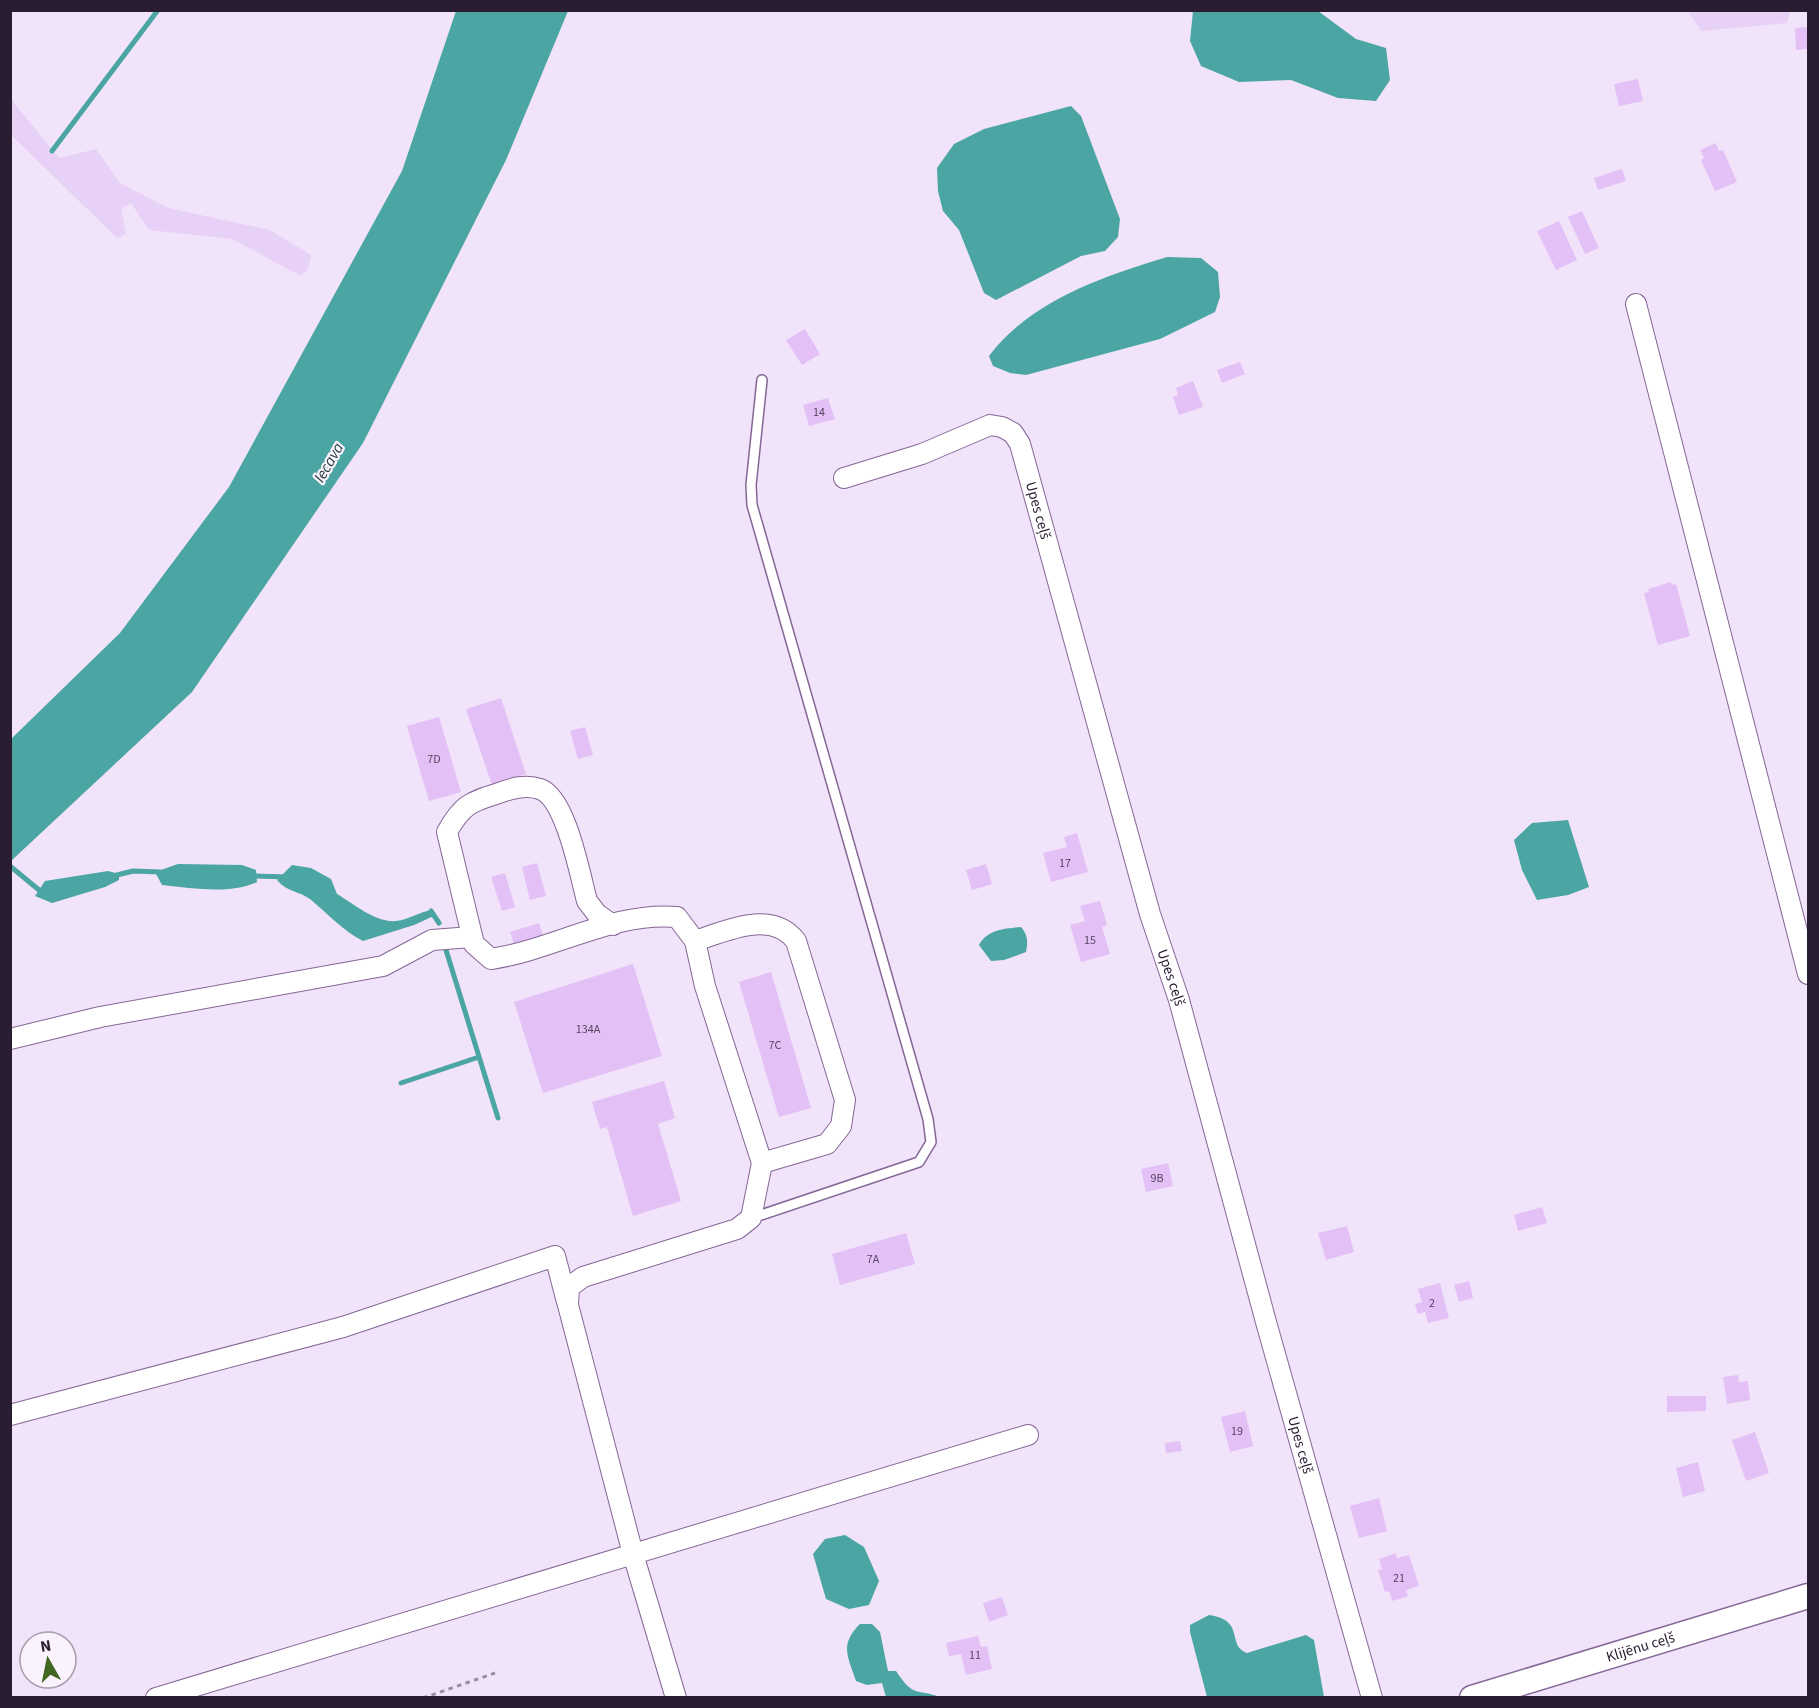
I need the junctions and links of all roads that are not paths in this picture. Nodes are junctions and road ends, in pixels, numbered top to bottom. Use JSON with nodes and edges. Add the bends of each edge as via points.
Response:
{"nodes":[{"id":1,"x":1636,"y":304,"type":"dead end"},
{"id":2,"x":762,"y":380,"type":"dead end"},
{"id":3,"x":844,"y":478,"type":"dead end"},
{"id":4,"x":613,"y":925,"type":"junction"},
{"id":5,"x":472,"y":936,"type":"junction"},
{"id":6,"x":695,"y":941,"type":"junction"},
{"id":7,"x":1809,"y":974,"type":"edge"},
{"id":8,"x":10,"y":1039,"type":"edge"},
{"id":9,"x":762,"y":1163,"type":"junction"},
{"id":10,"x":751,"y":1218,"type":"junction"},
{"id":11,"x":568,"y":1305,"type":"junction"},
{"id":12,"x":10,"y":1415,"type":"edge"},
{"id":13,"x":1028,"y":1435,"type":"dead end"},
{"id":14,"x":633,"y":1554,"type":"junction"},
{"id":15,"x":1809,"y":1596,"type":"edge"},
{"id":16,"x":156,"y":1698,"type":"edge"},
{"id":17,"x":676,"y":1698,"type":"edge"},
{"id":18,"x":1372,"y":1698,"type":"edge"},
{"id":19,"x":1472,"y":1698,"type":"edge"}],
"edges":[{"from":1,"to":7,"type":"street"},
{"from":2,"to":10,"type":"lane","via":[[752,505],[925,1108],[931,1142],[919,1162]]},
{"from":3,"to":18,"type":"street","name":"Upes ceļš","via":[[922,454],[990,426],[1013,433],[1020,444]]},
{"from":4,"to":5,"type":"street","via":[[491,959],[474,944]]},
{"from":4,"to":5,"type":"street","via":[[587,901],[555,801],[540,789],[518,787],[480,799],[459,811],[447,832]]},
{"from":4,"to":6,"type":"street","via":[[652,915],[677,917]]},
{"from":5,"to":8,"type":"street","via":[[432,940],[383,966],[100,1017]]},
{"from":6,"to":9,"type":"street","via":[[705,986]]},
{"from":6,"to":9,"type":"street","via":[[751,924],[771,925],[789,932],[796,941],[845,1100],[841,1126],[827,1144]]},
{"from":9,"to":10,"type":"street"},
{"from":10,"to":11,"type":"street","via":[[737,1229],[583,1277],[569,1287]]},
{"from":11,"to":12,"type":"street","via":[[555,1256],[343,1327]]},
{"from":11,"to":14,"type":"street"},
{"from":13,"to":14,"type":"street"},
{"from":14,"to":16,"type":"street"},
{"from":14,"to":17,"type":"street"},
{"from":15,"to":19,"type":"street","name":"Klijēnu ceļš"}]}
